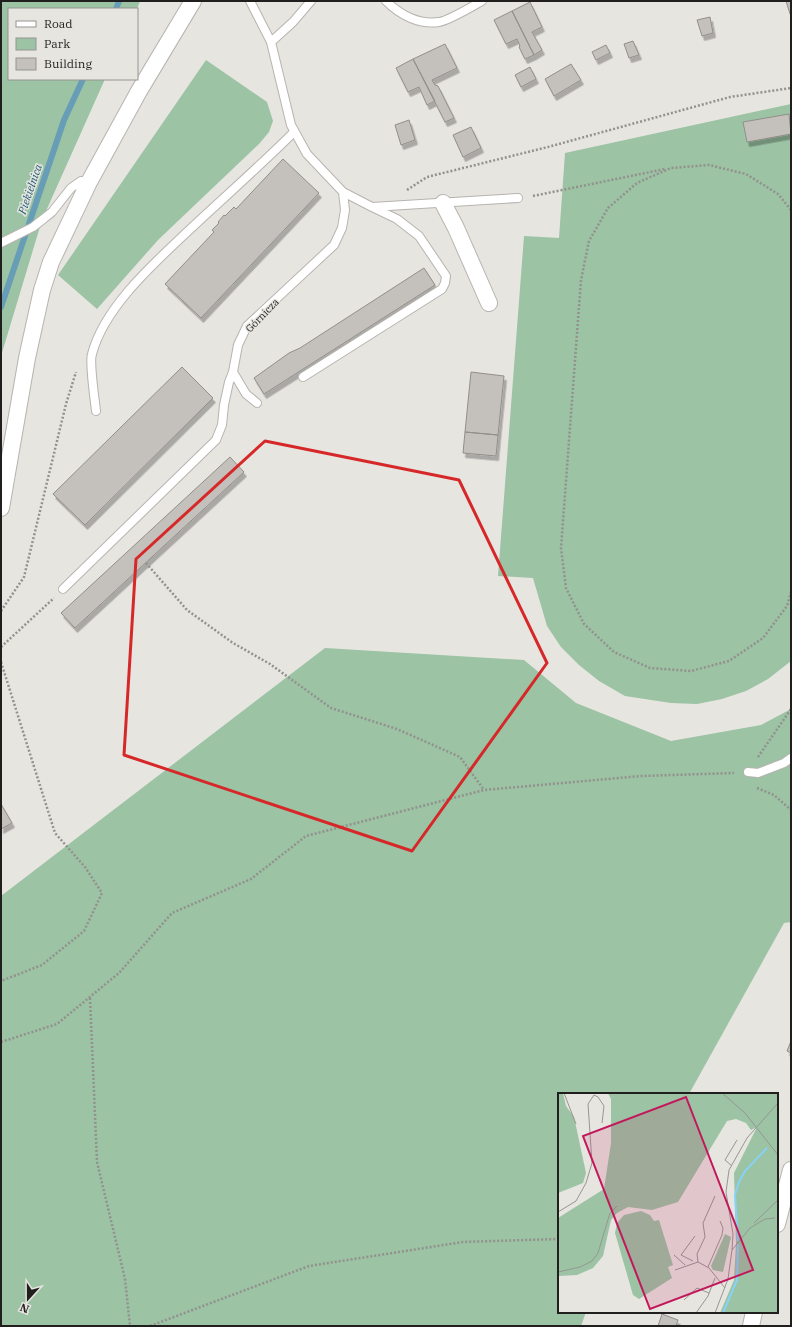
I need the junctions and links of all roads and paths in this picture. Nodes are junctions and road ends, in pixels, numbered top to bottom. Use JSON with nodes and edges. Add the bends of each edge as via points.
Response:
{"nodes":[{"id":1,"x":193,"y":1,"type":"edge"},
{"id":2,"x":250,"y":1,"type":"edge"},
{"id":3,"x":311,"y":1,"type":"edge"},
{"id":4,"x":386,"y":1,"type":"edge"},
{"id":5,"x":482,"y":1,"type":"edge"},
{"id":6,"x":271,"y":42,"type":"junction"},
{"id":7,"x":791,"y":88,"type":"edge"},
{"id":8,"x":294,"y":132,"type":"junction"},
{"id":9,"x":671,"y":168,"type":"junction"},
{"id":10,"x":88,"y":184,"type":"junction"},
{"id":11,"x":407,"y":190,"type":"dead end"},
{"id":12,"x":343,"y":192,"type":"junction"},
{"id":13,"x":522,"y":198,"type":"joint"},
{"id":14,"x":443,"y":203,"type":"junction"},
{"id":15,"x":372,"y":207,"type":"junction"},
{"id":16,"x":791,"y":210,"type":"edge"},
{"id":17,"x":3,"y":242,"type":"edge"},
{"id":18,"x":489,"y":303,"type":"dead end"},
{"id":19,"x":77,"y":368,"type":"dead end"},
{"id":20,"x":233,"y":372,"type":"junction"},
{"id":21,"x":303,"y":377,"type":"dead end"},
{"id":22,"x":257,"y":403,"type":"dead end"},
{"id":23,"x":96,"y":411,"type":"dead end"},
{"id":24,"x":1,"y":508,"type":"edge"},
{"id":25,"x":146,"y":563,"type":"dead end"},
{"id":26,"x":64,"y":589,"type":"joint"},
{"id":27,"x":791,"y":592,"type":"edge"},
{"id":28,"x":1,"y":611,"type":"edge"},
{"id":29,"x":1,"y":647,"type":"edge"},
{"id":30,"x":1,"y":662,"type":"edge"},
{"id":31,"x":791,"y":709,"type":"edge"},
{"id":32,"x":791,"y":758,"type":"edge"},
{"id":33,"x":748,"y":772,"type":"junction"},
{"id":34,"x":484,"y":790,"type":"junction"},
{"id":35,"x":791,"y":810,"type":"edge"},
{"id":36,"x":1,"y":982,"type":"edge"},
{"id":37,"x":90,"y":997,"type":"junction"},
{"id":38,"x":1,"y":1042,"type":"edge"},
{"id":39,"x":791,"y":1170,"type":"edge"},
{"id":40,"x":778,"y":1220,"type":"edge"},
{"id":41,"x":558,"y":1239,"type":"edge"},
{"id":42,"x":754,"y":1313,"type":"edge"},
{"id":43,"x":130,"y":1326,"type":"edge"},
{"id":44,"x":150,"y":1326,"type":"edge"},
{"id":45,"x":751,"y":1326,"type":"edge"}],
"edges":[{"from":1,"to":10,"type":"street","via":[[139,91]]},
{"from":2,"to":6,"type":"lane"},
{"from":3,"to":6,"type":"lane"},
{"from":4,"to":5,"type":"lane","via":[[393,9],[416,21],[440,22]]},
{"from":6,"to":8,"type":"lane"},
{"from":7,"to":11,"type":"path","via":[[730,98],[427,178]]},
{"from":8,"to":12,"type":"lane","via":[[307,154]]},
{"from":8,"to":23,"type":"lane","via":[[143,274],[114,312],[99,334],[91,356]]},
{"from":9,"to":13,"type":"path"},
{"from":9,"to":16,"type":"path","via":[[709,165],[746,174],[778,194]]},
{"from":9,"to":27,"type":"path","via":[[637,183],[619,198],[608,208],[588,240],[581,280],[561,548],[566,588],[584,624],[614,652],[650,668],[691,671],[729,661],[763,638],[787,606]]},
{"from":10,"to":17,"type":"lane","via":[[81,181],[71,188],[52,212],[32,227]]},
{"from":10,"to":24,"type":"street","via":[[51,262],[42,290],[27,358]]},
{"from":12,"to":15,"type":"lane"},
{"from":12,"to":20,"type":"lane","name":"Górnicza","via":[[345,210],[342,228],[334,245],[247,326],[238,345]]},
{"from":13,"to":14,"type":"lane"},
{"from":14,"to":15,"type":"lane"},
{"from":14,"to":18,"type":"street"},
{"from":15,"to":21,"type":"lane","via":[[397,219],[419,236],[446,276],[446,283],[442,289]]},
{"from":19,"to":28,"type":"path","via":[[24,577]]},
{"from":20,"to":22,"type":"lane","via":[[246,394]]},
{"from":20,"to":26,"type":"lane","name":"Górnicza","via":[[216,440]]},
{"from":25,"to":34,"type":"path","via":[[186,610],[233,643],[270,664],[331,708],[397,729],[460,757]]},
{"from":26,"to":29,"type":"path"},
{"from":30,"to":36,"type":"path","via":[[55,833],[85,867],[102,893],[84,930],[42,965]]},
{"from":31,"to":33,"type":"path"},
{"from":32,"to":33,"type":"lane","via":[[758,773]]},
{"from":33,"to":34,"type":"path","via":[[641,776]]},
{"from":33,"to":35,"type":"path","via":[[757,789],[774,794]]},
{"from":34,"to":37,"type":"path","via":[[306,836],[251,879],[172,913],[119,973]]},
{"from":37,"to":38,"type":"path","via":[[57,1024]]},
{"from":37,"to":43,"type":"path","via":[[97,1162],[125,1279]]},
{"from":39,"to":40,"type":"street"},
{"from":41,"to":44,"type":"path","via":[[463,1242],[309,1266]]},
{"from":42,"to":45,"type":"street"}]}
